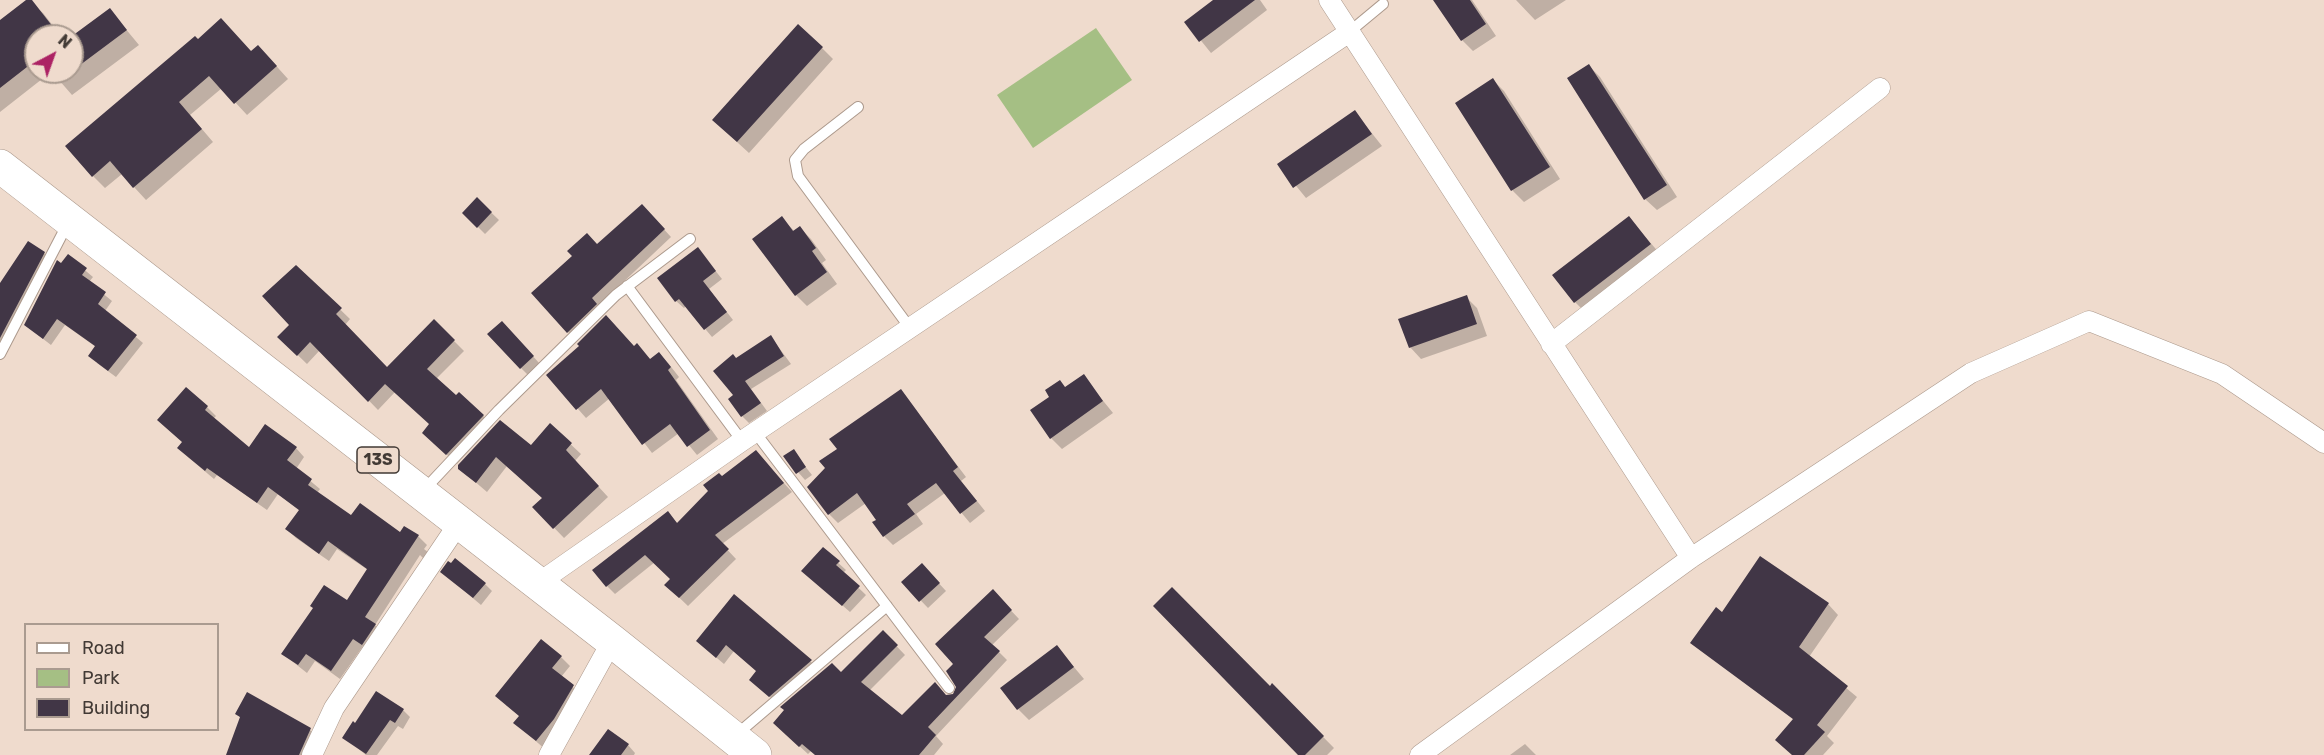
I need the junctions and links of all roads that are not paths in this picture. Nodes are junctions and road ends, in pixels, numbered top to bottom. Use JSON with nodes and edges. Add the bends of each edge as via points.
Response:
{"nodes":[{"id":1,"x":1329,"y":0,"type":"edge"},
{"id":2,"x":1383,"y":4,"type":"dead end"},
{"id":3,"x":1348,"y":33,"type":"junction"},
{"id":4,"x":1880,"y":88,"type":"dead end"},
{"id":5,"x":858,"y":107,"type":"dead end"},
{"id":6,"x":0,"y":166,"type":"edge"},
{"id":7,"x":70,"y":220,"type":"junction"},
{"id":8,"x":690,"y":239,"type":"dead end"},
{"id":9,"x":627,"y":286,"type":"junction"},
{"id":10,"x":910,"y":328,"type":"junction"},
{"id":11,"x":1551,"y":344,"type":"junction"},
{"id":12,"x":0,"y":354,"type":"edge"},
{"id":13,"x":748,"y":436,"type":"junction"},
{"id":14,"x":2324,"y":443,"type":"edge"},
{"id":15,"x":420,"y":493,"type":"junction"},
{"id":16,"x":459,"y":523,"type":"junction"},
{"id":17,"x":1691,"y":558,"type":"junction"},
{"id":18,"x":537,"y":584,"type":"junction"},
{"id":19,"x":887,"y":606,"type":"junction"},
{"id":20,"x":612,"y":641,"type":"junction"},
{"id":21,"x":949,"y":688,"type":"dead end"},
{"id":22,"x":739,"y":747,"type":"edge"},
{"id":23,"x":312,"y":755,"type":"edge"},
{"id":24,"x":549,"y":755,"type":"edge"},
{"id":25,"x":1420,"y":755,"type":"edge"}],
"edges":[{"from":1,"to":3,"type":"street"},
{"from":2,"to":3,"type":"lane"},
{"from":3,"to":10,"type":"street"},
{"from":3,"to":11,"type":"street"},
{"from":4,"to":11,"type":"street"},
{"from":5,"to":10,"type":"lane","via":[[804,149],[795,160],[798,176]]},
{"from":6,"to":7,"type":"highway","number":"13S"},
{"from":7,"to":12,"type":"lane"},
{"from":7,"to":15,"type":"highway","number":"13S"},
{"from":8,"to":9,"type":"lane"},
{"from":9,"to":13,"type":"lane"},
{"from":9,"to":15,"type":"lane"},
{"from":10,"to":13,"type":"street"},
{"from":11,"to":17,"type":"street"},
{"from":13,"to":18,"type":"street"},
{"from":13,"to":19,"type":"lane"},
{"from":14,"to":17,"type":"street","via":[[2222,374],[2089,321],[1971,373]]},
{"from":15,"to":16,"type":"highway","number":"13S"},
{"from":16,"to":18,"type":"highway","number":"13S"},
{"from":16,"to":23,"type":"street","via":[[334,708]]},
{"from":17,"to":25,"type":"street"},
{"from":18,"to":20,"type":"highway","number":"13S"},
{"from":19,"to":21,"type":"lane"},
{"from":19,"to":22,"type":"lane"},
{"from":20,"to":22,"type":"highway","number":"13S"},
{"from":20,"to":24,"type":"street"}]}
